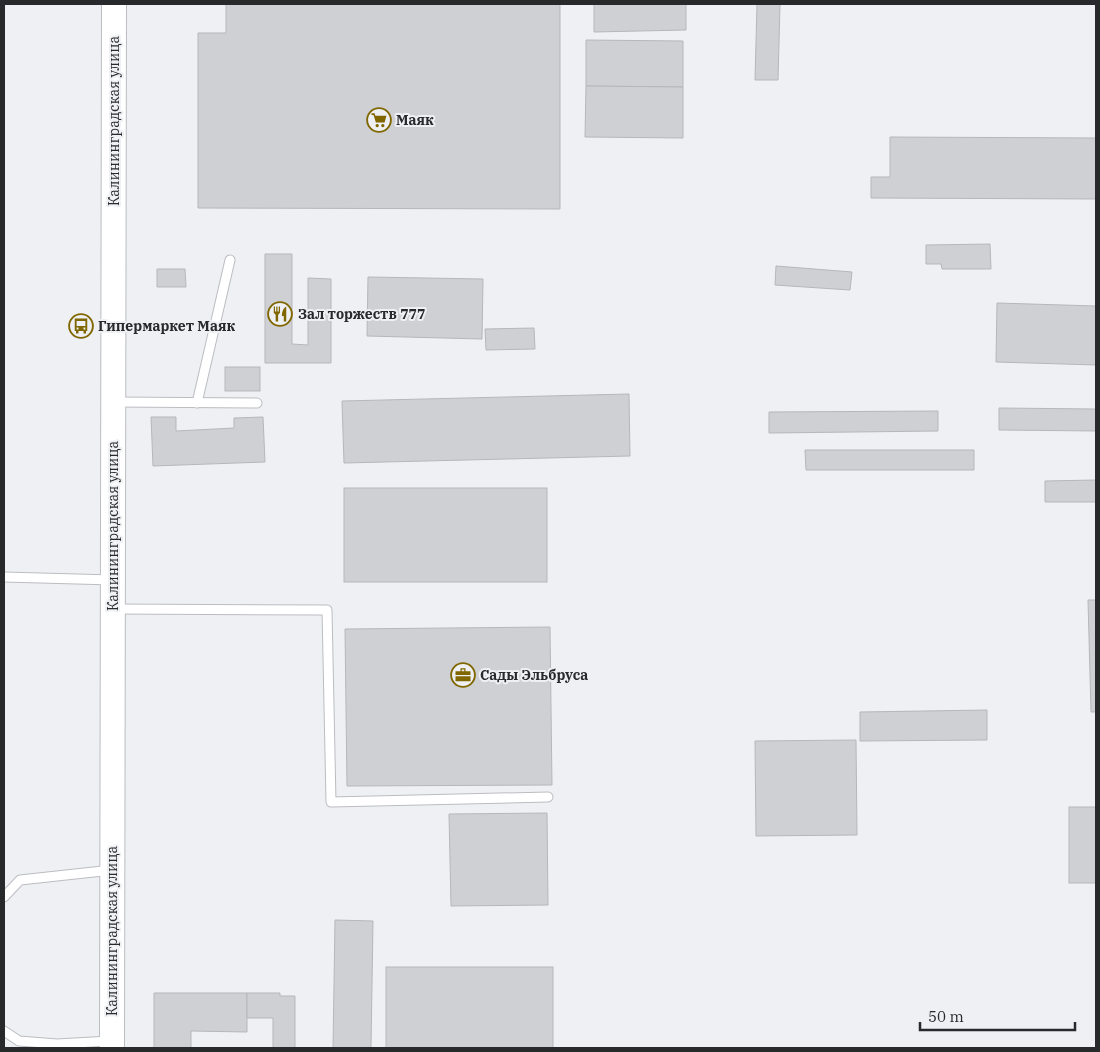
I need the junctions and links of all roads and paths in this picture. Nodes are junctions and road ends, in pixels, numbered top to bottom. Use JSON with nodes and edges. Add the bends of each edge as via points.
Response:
{"nodes":[{"id":1,"x":114,"y":4,"type":"edge"},
{"id":2,"x":230,"y":260,"type":"dead end"},
{"id":3,"x":113,"y":402,"type":"junction"},
{"id":4,"x":197,"y":403,"type":"junction"},
{"id":5,"x":257,"y":403,"type":"dead end"},
{"id":6,"x":4,"y":577,"type":"edge"},
{"id":7,"x":113,"y":580,"type":"junction"},
{"id":8,"x":112,"y":609,"type":"junction"},
{"id":9,"x":548,"y":796,"type":"dead end"},
{"id":10,"x":112,"y":870,"type":"junction"},
{"id":11,"x":4,"y":897,"type":"edge"},
{"id":12,"x":4,"y":1031,"type":"edge"},
{"id":13,"x":112,"y":1044,"type":"edge"}],
"edges":[{"from":1,"to":3,"type":"street","name":"Калининградская улица"},
{"from":2,"to":4,"type":"lane"},
{"from":3,"to":4,"type":"lane"},
{"from":3,"to":7,"type":"street","name":"Калининградская улица"},
{"from":4,"to":5,"type":"lane"},
{"from":6,"to":7,"type":"lane"},
{"from":7,"to":8,"type":"street","name":"Калининградская улица"},
{"from":8,"to":9,"type":"lane","via":[[327,610],[331,802]]},
{"from":8,"to":10,"type":"street","name":"Калининградская улица"},
{"from":10,"to":11,"type":"lane","via":[[20,880]]},
{"from":10,"to":13,"type":"street","name":"Калининградская улица"},
{"from":12,"to":13,"type":"lane","via":[[19,1041]]}]}
